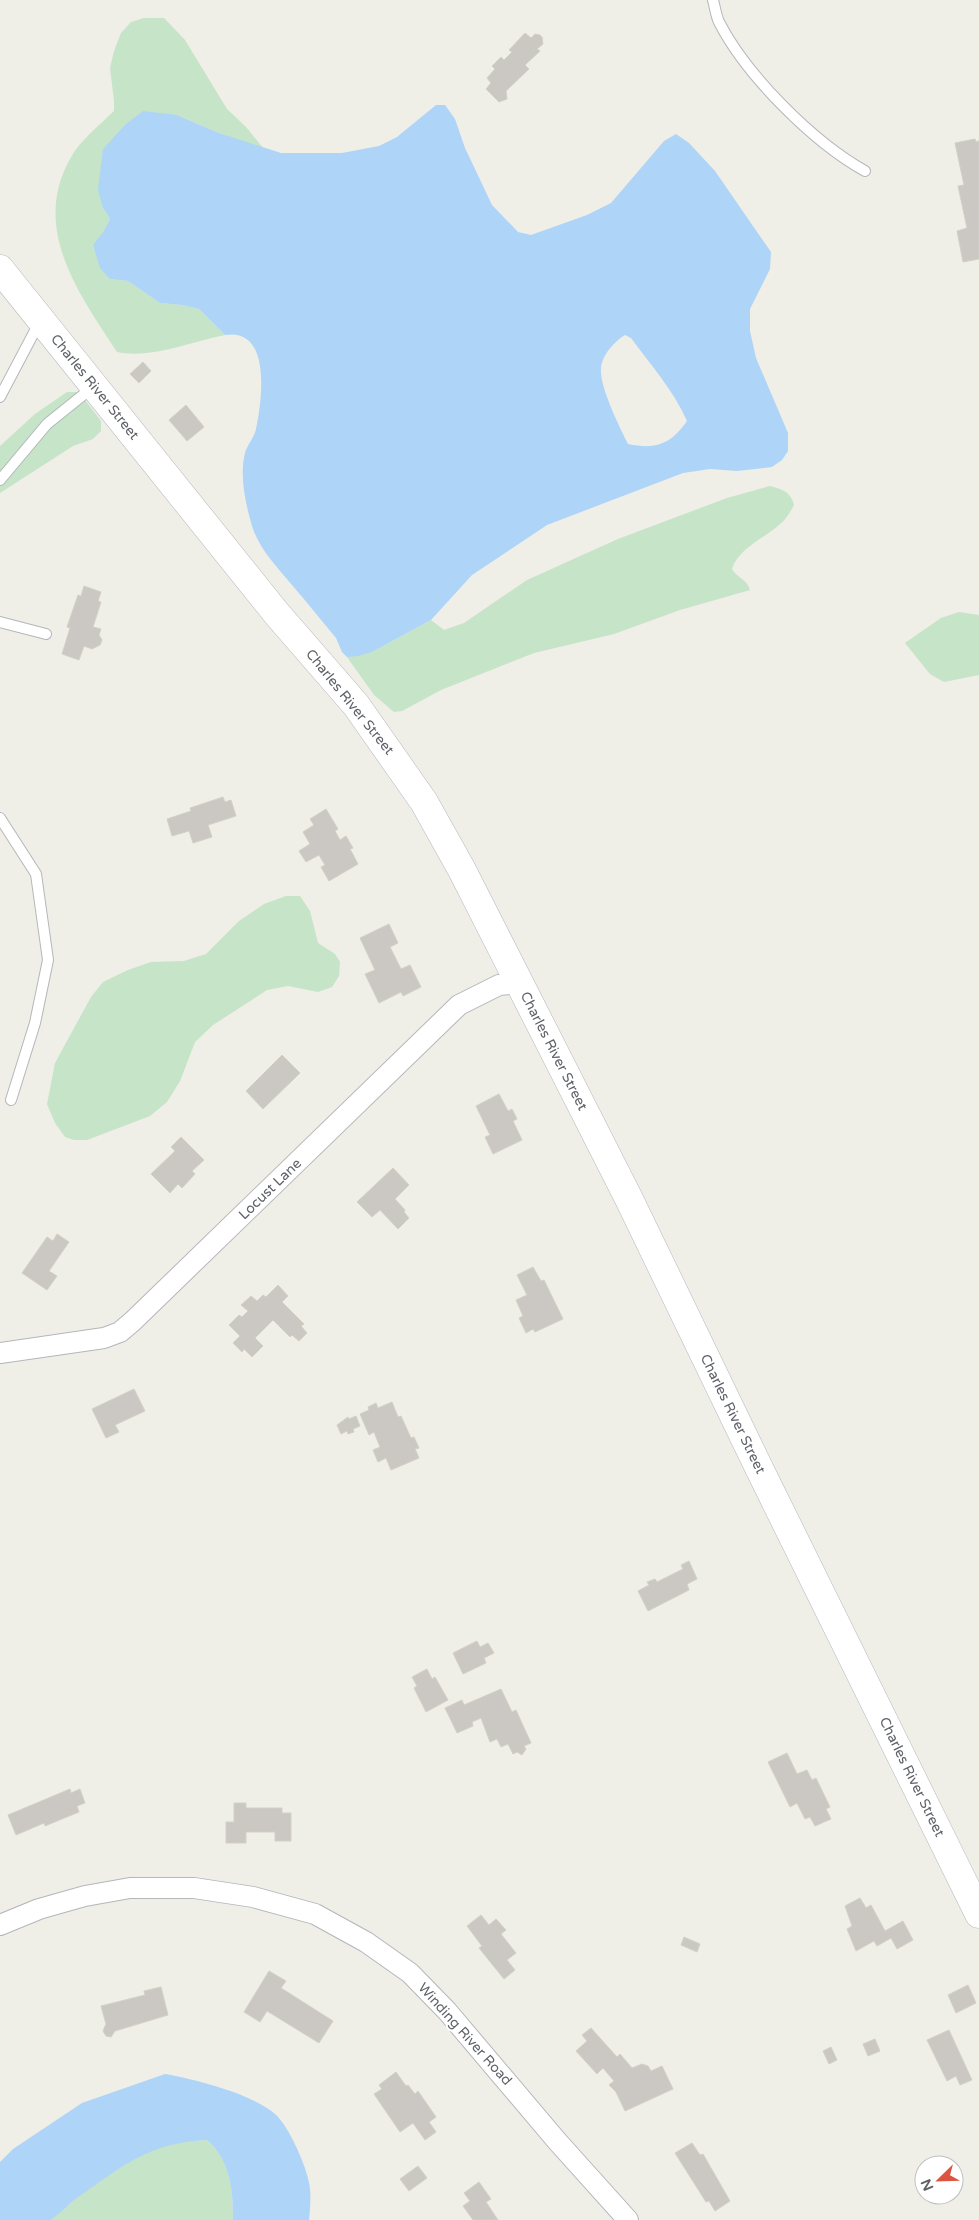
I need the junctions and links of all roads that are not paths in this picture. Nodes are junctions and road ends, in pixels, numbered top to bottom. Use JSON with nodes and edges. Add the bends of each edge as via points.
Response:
{"nodes":[{"id":1,"x":713,"y":0,"type":"edge"},
{"id":2,"x":864,"y":171,"type":"dead end"},
{"id":3,"x":0,"y":269,"type":"edge"},
{"id":4,"x":41,"y":320,"type":"junction"},
{"id":5,"x":94,"y":386,"type":"junction"},
{"id":6,"x":0,"y":397,"type":"edge"},
{"id":7,"x":0,"y":480,"type":"edge"},
{"id":8,"x":0,"y":622,"type":"edge"},
{"id":9,"x":46,"y":634,"type":"dead end"},
{"id":10,"x":0,"y":818,"type":"edge"},
{"id":11,"x":520,"y":983,"type":"junction"},
{"id":12,"x":11,"y":1100,"type":"dead end"},
{"id":13,"x":0,"y":1353,"type":"edge"},
{"id":14,"x":979,"y":1914,"type":"edge"},
{"id":15,"x":0,"y":1925,"type":"edge"},
{"id":16,"x":628,"y":2220,"type":"edge"}],
"edges":[{"from":1,"to":2,"type":"lane","via":[[718,21],[750,68],[803,127]]},
{"from":3,"to":4,"type":"street","name":"Charles River Street"},
{"from":4,"to":5,"type":"street","name":"Charles River Street"},
{"from":4,"to":6,"type":"lane"},
{"from":5,"to":7,"type":"lane","via":[[47,424]]},
{"from":5,"to":11,"type":"street","name":"Charles River Street","via":[[399,763],[462,870]]},
{"from":8,"to":9,"type":"lane"},
{"from":10,"to":12,"type":"lane","via":[[36,874],[48,960],[35,1023]]},
{"from":11,"to":13,"type":"street","name":"Locust Lane","via":[[499,985],[459,1005],[120,1332],[104,1338]]},
{"from":11,"to":14,"type":"street","name":"Charles River Street","via":[[630,1199]]},
{"from":15,"to":16,"type":"street","name":"Winding River Road","via":[[39,1909],[130,1888],[194,1888],[253,1897],[315,1914],[366,1942],[410,1973],[448,2011]]}]}
